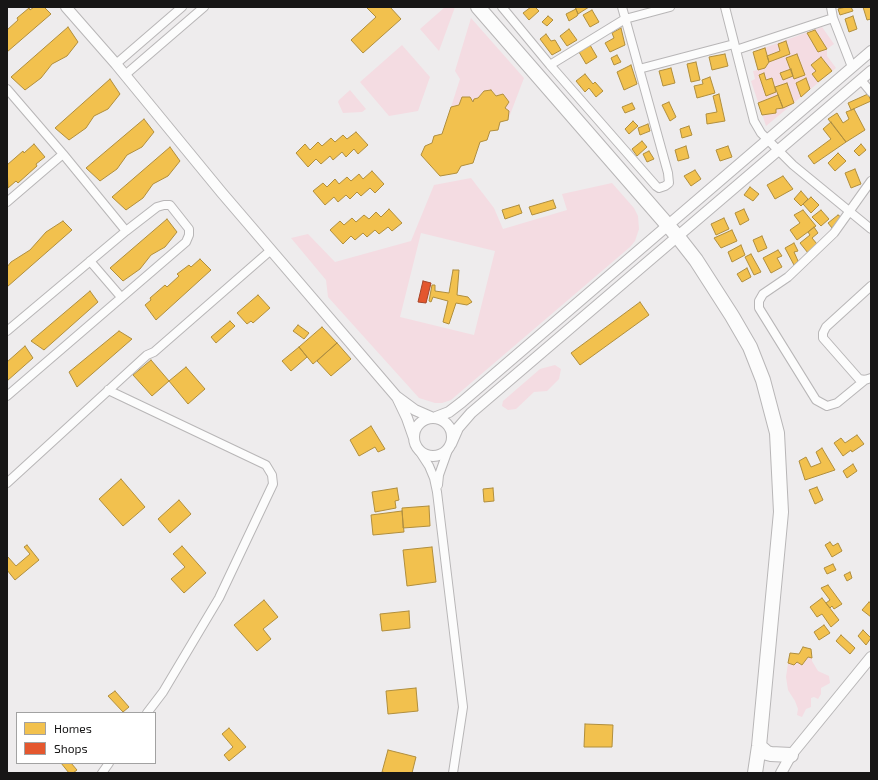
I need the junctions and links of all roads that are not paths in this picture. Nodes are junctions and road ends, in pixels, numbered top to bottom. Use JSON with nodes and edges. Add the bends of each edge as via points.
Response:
{"nodes":[{"id":1,"x":66,"y":7,"type":"edge"},
{"id":2,"x":182,"y":7,"type":"edge"},
{"id":3,"x":204,"y":7,"type":"edge"},
{"id":4,"x":478,"y":7,"type":"edge"},
{"id":5,"x":502,"y":7,"type":"edge"},
{"id":6,"x":622,"y":7,"type":"edge"},
{"id":7,"x":670,"y":7,"type":"edge"},
{"id":8,"x":725,"y":7,"type":"edge"},
{"id":9,"x":831,"y":7,"type":"edge"},
{"id":10,"x":834,"y":18,"type":"junction"},
{"id":11,"x":625,"y":19,"type":"junction"},
{"id":12,"x":735,"y":47,"type":"junction"},
{"id":13,"x":871,"y":51,"type":"edge"},
{"id":14,"x":116,"y":64,"type":"junction"},
{"id":15,"x":550,"y":65,"type":"junction"},
{"id":16,"x":852,"y":67,"type":"junction"},
{"id":17,"x":639,"y":69,"type":"junction"},
{"id":18,"x":871,"y":71,"type":"edge"},
{"id":19,"x":125,"y":75,"type":"junction"},
{"id":20,"x":861,"y":80,"type":"junction"},
{"id":21,"x":7,"y":90,"type":"edge"},
{"id":22,"x":871,"y":92,"type":"edge"},
{"id":23,"x":768,"y":140,"type":"junction"},
{"id":24,"x":778,"y":151,"type":"junction"},
{"id":25,"x":63,"y":154,"type":"junction"},
{"id":26,"x":871,"y":181,"type":"edge"},
{"id":27,"x":8,"y":198,"type":"edge"},
{"id":28,"x":850,"y":211,"type":"junction"},
{"id":29,"x":668,"y":226,"type":"junction"},
{"id":30,"x":871,"y":229,"type":"edge"},
{"id":31,"x":126,"y":231,"type":"junction"},
{"id":32,"x":678,"y":237,"type":"junction"},
{"id":33,"x":271,"y":250,"type":"junction"},
{"id":34,"x":90,"y":261,"type":"junction"},
{"id":35,"x":871,"y":286,"type":"edge"},
{"id":36,"x":121,"y":297,"type":"junction"},
{"id":37,"x":7,"y":319,"type":"edge"},
{"id":38,"x":10,"y":328,"type":"edge"},
{"id":39,"x":868,"y":379,"type":"edge"},
{"id":40,"x":108,"y":390,"type":"junction"},
{"id":41,"x":7,"y":396,"type":"edge"},
{"id":42,"x":396,"y":396,"type":"junction"},
{"id":43,"x":434,"y":417,"type":"junction"},
{"id":44,"x":416,"y":445,"type":"junction"},
{"id":45,"x":450,"y":446,"type":"junction"},
{"id":46,"x":7,"y":483,"type":"edge"},
{"id":47,"x":437,"y":492,"type":"junction"},
{"id":48,"x":871,"y":657,"type":"edge"},
{"id":49,"x":148,"y":712,"type":"edge"},
{"id":50,"x":759,"y":746,"type":"junction"},
{"id":51,"x":791,"y":755,"type":"junction"},
{"id":52,"x":108,"y":764,"type":"edge"},
{"id":53,"x":102,"y":773,"type":"edge"},
{"id":54,"x":453,"y":773,"type":"edge"},
{"id":55,"x":755,"y":773,"type":"edge"},
{"id":56,"x":782,"y":773,"type":"edge"}],
"edges":[{"from":1,"to":14,"type":"street"},
{"from":2,"to":14,"type":"street"},
{"from":3,"to":19,"type":"street"},
{"from":4,"to":29,"type":"highway"},
{"from":5,"to":15,"type":"street"},
{"from":6,"to":11,"type":"street"},
{"from":7,"to":11,"type":"street"},
{"from":8,"to":12,"type":"street"},
{"from":9,"to":10,"type":"street"},
{"from":10,"to":12,"type":"street"},
{"from":10,"to":16,"type":"street"},
{"from":11,"to":15,"type":"street"},
{"from":11,"to":17,"type":"street"},
{"from":12,"to":17,"type":"street"},
{"from":12,"to":23,"type":"street","via":[[754,121],[760,133]]},
{"from":13,"to":16,"type":"street"},
{"from":14,"to":19,"type":"street"},
{"from":15,"to":17,"type":"street","via":[[659,188],[669,183],[668,173]]},
{"from":16,"to":23,"type":"street"},
{"from":18,"to":20,"type":"street"},
{"from":19,"to":33,"type":"street"},
{"from":20,"to":22,"type":"street"},
{"from":20,"to":24,"type":"street"},
{"from":21,"to":25,"type":"street"},
{"from":23,"to":24,"type":"street"},
{"from":23,"to":29,"type":"street"},
{"from":24,"to":28,"type":"street"},
{"from":24,"to":32,"type":"street"},
{"from":25,"to":27,"type":"street"},
{"from":25,"to":31,"type":"street"},
{"from":26,"to":28,"type":"street"},
{"from":28,"to":30,"type":"street"},
{"from":28,"to":39,"type":"street","via":[[834,233],[788,277],[763,294],[759,308],[816,400],[827,406],[837,403]]},
{"from":29,"to":32,"type":"highway"},
{"from":29,"to":43,"type":"street","via":[[462,402],[449,412]]},
{"from":31,"to":34,"type":"street"},
{"from":31,"to":36,"type":"street","via":[[157,207],[170,205],[189,229],[189,235],[186,242]]},
{"from":32,"to":45,"type":"street","via":[[471,413],[458,428]]},
{"from":32,"to":50,"type":"highway","via":[[700,266],[750,347],[763,380],[777,433],[781,512]]},
{"from":33,"to":40,"type":"street"},
{"from":33,"to":42,"type":"street"},
{"from":34,"to":36,"type":"street"},
{"from":34,"to":38,"type":"street"},
{"from":35,"to":39,"type":"street","via":[[826,327],[823,333],[823,338],[859,379]]},
{"from":36,"to":41,"type":"street"},
{"from":37,"to":38,"type":"street"},
{"from":40,"to":46,"type":"street"},
{"from":40,"to":49,"type":"street","via":[[266,465],[272,475],[273,484],[219,598],[163,692]]},
{"from":42,"to":43,"type":"street","via":[[415,410]]},
{"from":42,"to":44,"type":"street"},
{"from":43,"to":44,"type":"street","via":[[424,420],[417,426],[414,433]]},
{"from":43,"to":45,"type":"street","via":[[444,420],[450,427],[453,435]]},
{"from":44,"to":45,"type":"street","via":[[424,454],[432,456],[444,453]]},
{"from":44,"to":47,"type":"street","via":[[429,466]]},
{"from":45,"to":47,"type":"street","via":[[439,475]]},
{"from":47,"to":54,"type":"street","via":[[463,707]]},
{"from":48,"to":51,"type":"street"},
{"from":50,"to":51,"type":"highway","via":[[767,753]]},
{"from":50,"to":55,"type":"highway"},
{"from":51,"to":56,"type":"street"},
{"from":52,"to":53,"type":"street"}]}
